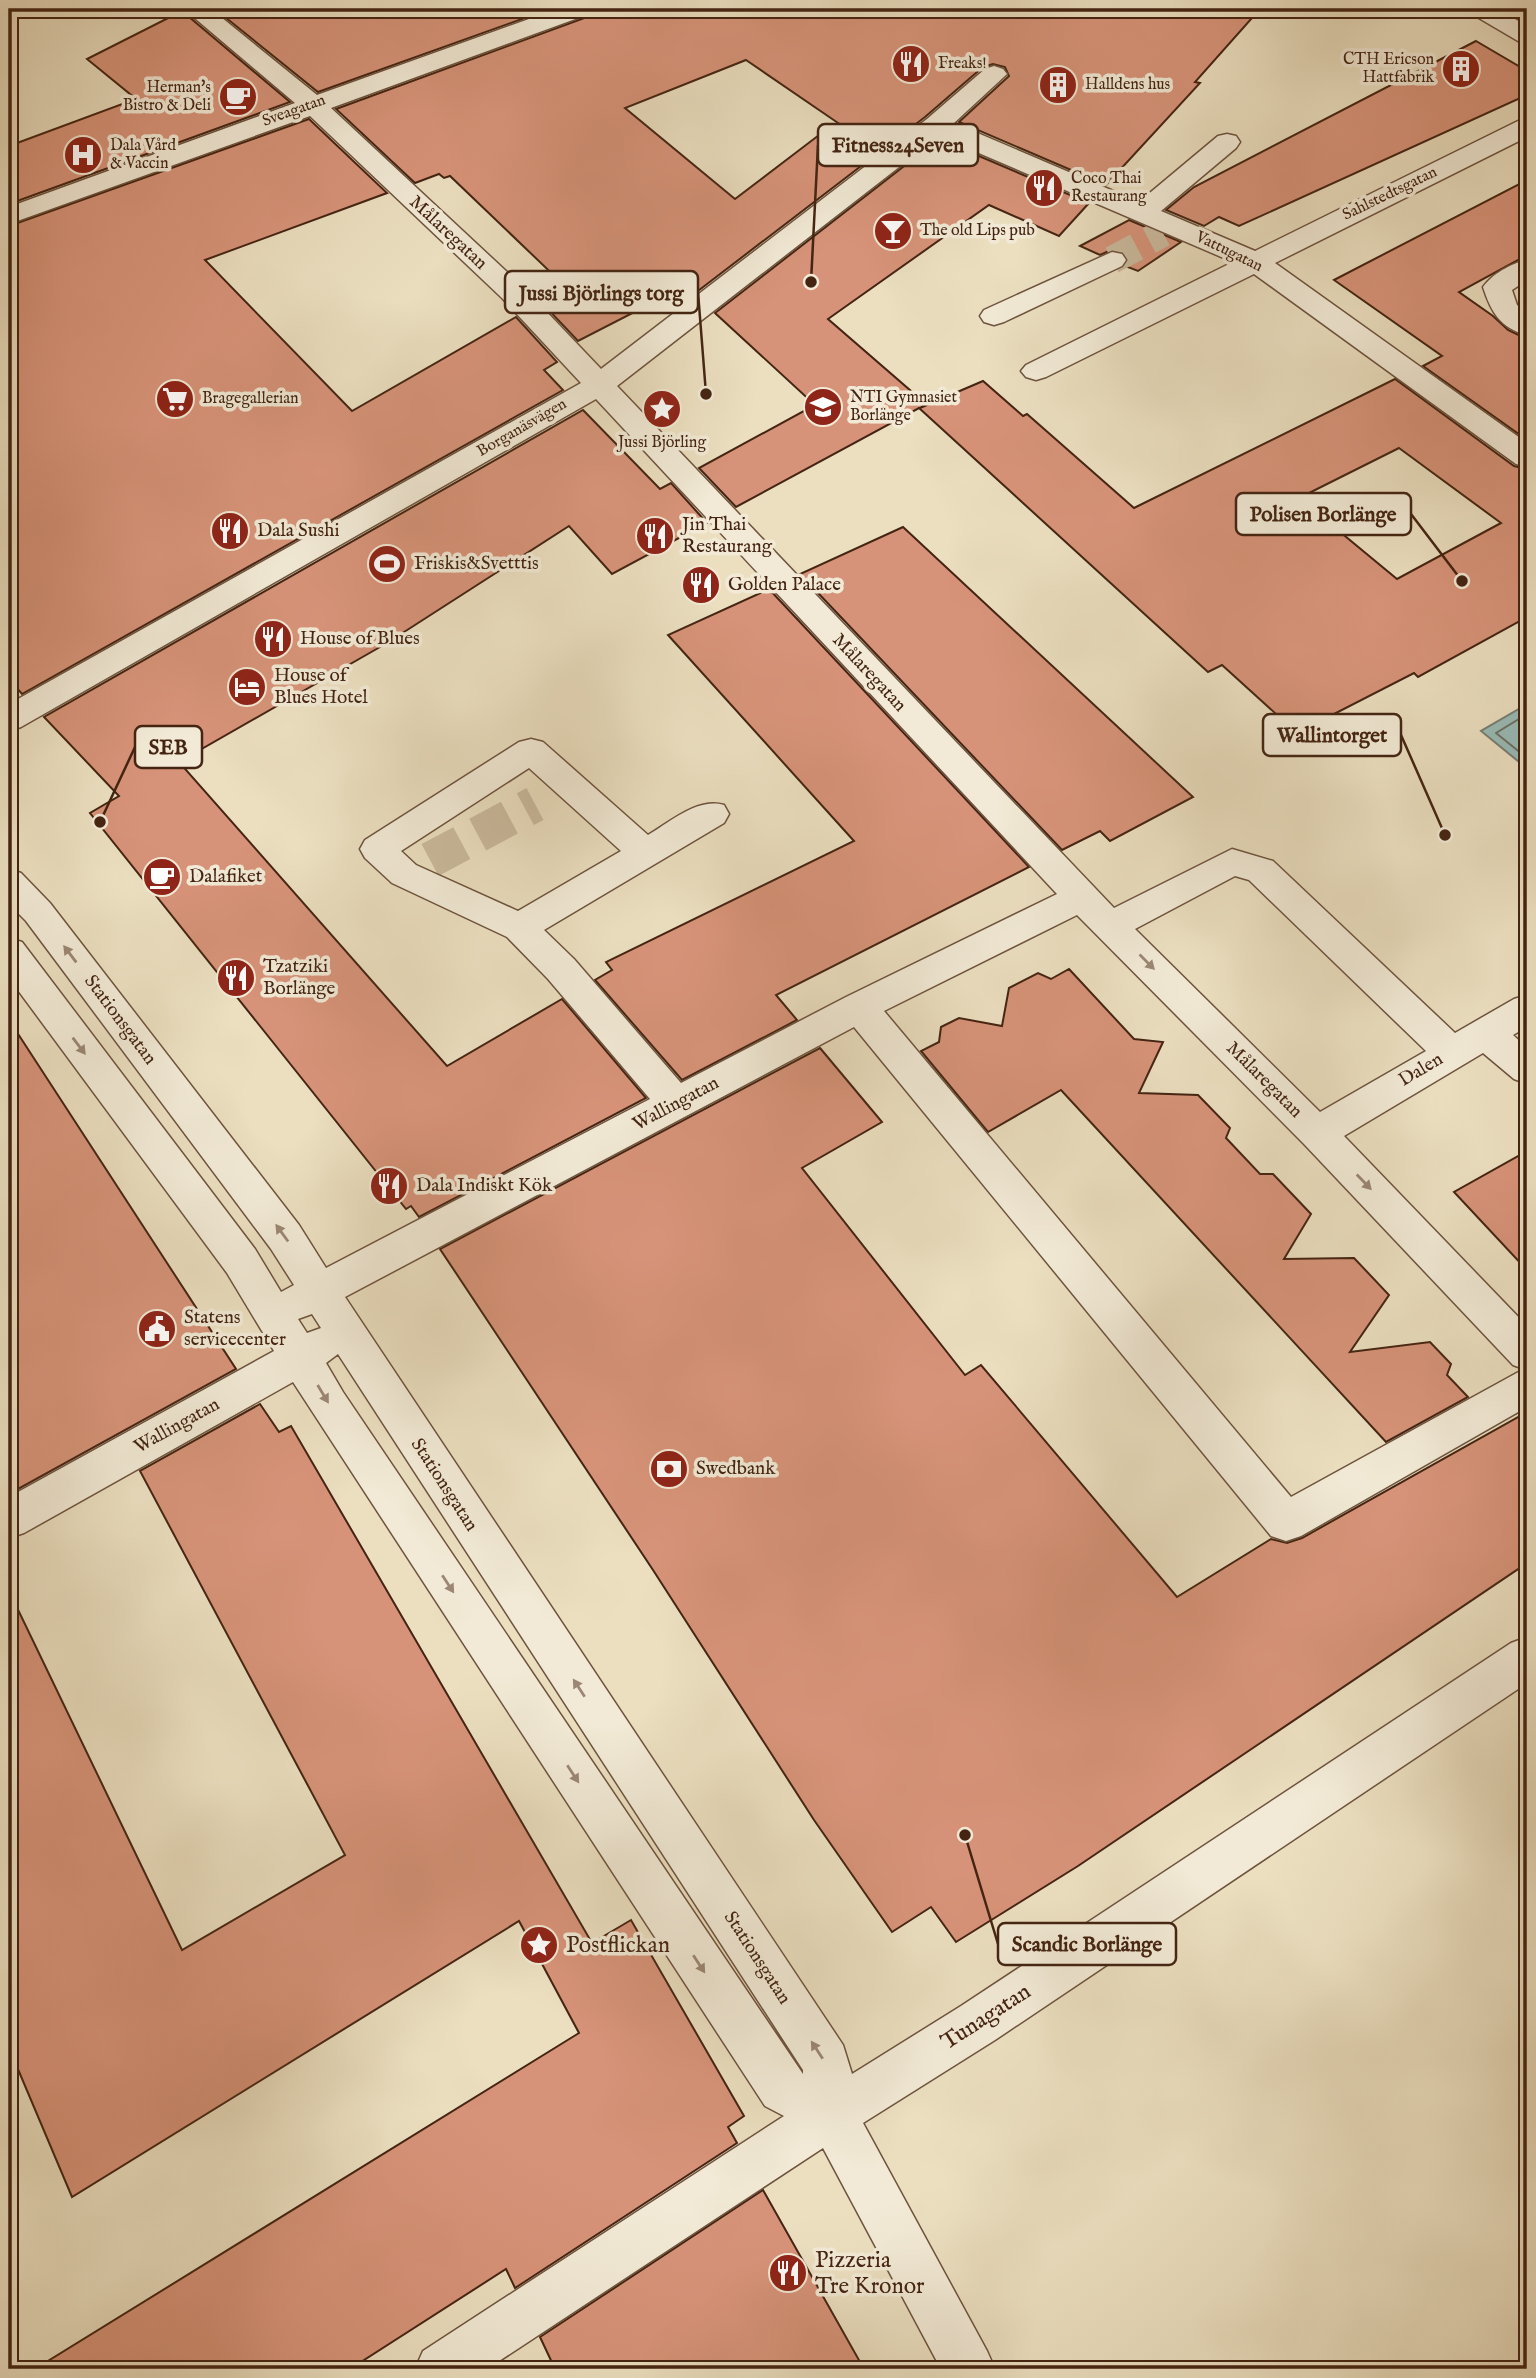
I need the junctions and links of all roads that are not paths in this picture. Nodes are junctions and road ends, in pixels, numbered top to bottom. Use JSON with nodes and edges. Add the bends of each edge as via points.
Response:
{"nodes":[{"id":1,"x":196,"y":9,"type":"edge"},
{"id":2,"x":580,"y":9,"type":"edge"},
{"id":3,"x":1481,"y":9,"type":"edge"},
{"id":4,"x":1527,"y":36,"type":"edge"},
{"id":5,"x":994,"y":74,"type":"dead end"},
{"id":6,"x":312,"y":104,"type":"junction"},
{"id":7,"x":936,"y":125,"type":"junction"},
{"id":8,"x":1527,"y":127,"type":"edge"},
{"id":9,"x":1227,"y":142,"type":"dead end"},
{"id":10,"x":1142,"y":213,"type":"junction"},
{"id":11,"x":9,"y":216,"type":"edge"},
{"id":12,"x":1112,"y":260,"type":"tunnel mouth"},
{"id":13,"x":1254,"y":261,"type":"junction"},
{"id":14,"x":1527,"y":268,"type":"edge"},
{"id":15,"x":994,"y":316,"type":"dead end"},
{"id":16,"x":1527,"y":326,"type":"edge"},
{"id":17,"x":1036,"y":371,"type":"dead end"},
{"id":18,"x":600,"y":384,"type":"junction"},
{"id":19,"x":1527,"y":457,"type":"edge"},
{"id":20,"x":9,"y":719,"type":"edge"},
{"id":21,"x":712,"y":814,"type":"dead end"},
{"id":22,"x":646,"y":853,"type":"junction"},
{"id":23,"x":9,"y":882,"type":"edge"},
{"id":24,"x":1081,"y":897,"type":"junction"},
{"id":25,"x":1111,"y":925,"type":"junction"},
{"id":26,"x":520,"y":927,"type":"junction"},
{"id":27,"x":9,"y":952,"type":"edge"},
{"id":28,"x":859,"y":1007,"type":"junction"},
{"id":29,"x":1527,"y":1009,"type":"edge"},
{"id":30,"x":1485,"y":1033,"type":"junction"},
{"id":31,"x":1451,"y":1052,"type":"junction"},
{"id":32,"x":1527,"y":1069,"type":"edge"},
{"id":33,"x":676,"y":1104,"type":"junction"},
{"id":34,"x":1317,"y":1133,"type":"junction"},
{"id":35,"x":318,"y":1291,"type":"junction"},
{"id":36,"x":274,"y":1315,"type":"junction"},
{"id":37,"x":345,"y":1333,"type":"junction"},
{"id":38,"x":1527,"y":1353,"type":"edge"},
{"id":39,"x":300,"y":1357,"type":"junction"},
{"id":40,"x":1527,"y":1386,"type":"edge"},
{"id":41,"x":9,"y":1519,"type":"edge"},
{"id":42,"x":1527,"y":1658,"type":"edge"},
{"id":43,"x":832,"y":2115,"type":"junction"},
{"id":44,"x":441,"y":2369,"type":"edge"},
{"id":45,"x":969,"y":2369,"type":"edge"}],
"edges":[{"from":1,"to":6,"type":"street","name":"Målaregatan"},
{"from":2,"to":6,"type":"street","name":"Sveagatan"},
{"from":3,"to":4,"type":"street"},
{"from":5,"to":7,"type":"street","name":"Borganäsvägen"},
{"from":6,"to":11,"type":"street","name":"Sveagatan"},
{"from":6,"to":18,"type":"street","name":"Målaregatan","via":[[512,292]]},
{"from":7,"to":10,"type":"street","name":"Vattugatan"},
{"from":7,"to":18,"type":"street","name":"Borganäsvägen"},
{"from":8,"to":13,"type":"street","name":"Sahlstedtsgatan"},
{"from":9,"to":10,"type":"street"},
{"from":10,"to":13,"type":"street","name":"Vattugatan","via":[[1168,230]]},
{"from":12,"to":15,"type":"street"},
{"from":13,"to":17,"type":"street","name":"Sahlstedtsgatan"},
{"from":13,"to":19,"type":"street","name":"Vattugatan"},
{"from":14,"to":16,"type":"street","via":[[1497,287],[1504,309]]},
{"from":18,"to":20,"type":"street","name":"Borganäsvägen"},
{"from":18,"to":24,"type":"street","name":"Målaregatan"},
{"from":21,"to":22,"type":"street"},
{"from":22,"to":26,"type":"street"},
{"from":22,"to":26,"type":"street","via":[[531,751],[377,849]]},
{"from":35,"to":23,"type":"street","name":"Stationsgatan","one_way":true,"via":[[285,1237],[38,912]]},
{"from":24,"to":25,"type":"street","name":"Målaregatan"},
{"from":24,"to":28,"type":"street","name":"Wallingatan"},
{"from":25,"to":31,"type":"street","via":[[1232,862],[1261,870]]},
{"from":25,"to":34,"type":"street","name":"Målaregatan","one_way":true},
{"from":26,"to":33,"type":"street"},
{"from":27,"to":36,"type":"street","one_way":true,"via":[[240,1261]]},
{"from":28,"to":33,"type":"street","name":"Wallingatan"},
{"from":28,"to":40,"type":"street","via":[[1286,1522]]},
{"from":29,"to":30,"type":"street","name":"Dalen"},
{"from":30,"to":31,"type":"street","name":"Dalen"},
{"from":30,"to":32,"type":"street"},
{"from":31,"to":34,"type":"street","name":"Dalen"},
{"from":33,"to":35,"type":"street","name":"Wallingatan"},
{"from":34,"to":38,"type":"street","name":"Målaregatan","one_way":true},
{"from":35,"to":36,"type":"street","name":"Wallingatan"},
{"from":35,"to":37,"type":"street","name":"Stationsgatan"},
{"from":36,"to":39,"type":"street"},
{"from":37,"to":39,"type":"street","name":"Wallingatan"},
{"from":43,"to":37,"type":"street","name":"Stationsgatan","one_way":true,"via":[[826,2062]]},
{"from":39,"to":41,"type":"street","name":"Wallingatan"},
{"from":39,"to":43,"type":"street","one_way":true,"via":[[782,2089]]},
{"from":42,"to":43,"type":"street","name":"Tunagatan"},
{"from":43,"to":44,"type":"street","name":"Tunagatan"},
{"from":43,"to":45,"type":"street","name":"Stationsgatan"}]}
